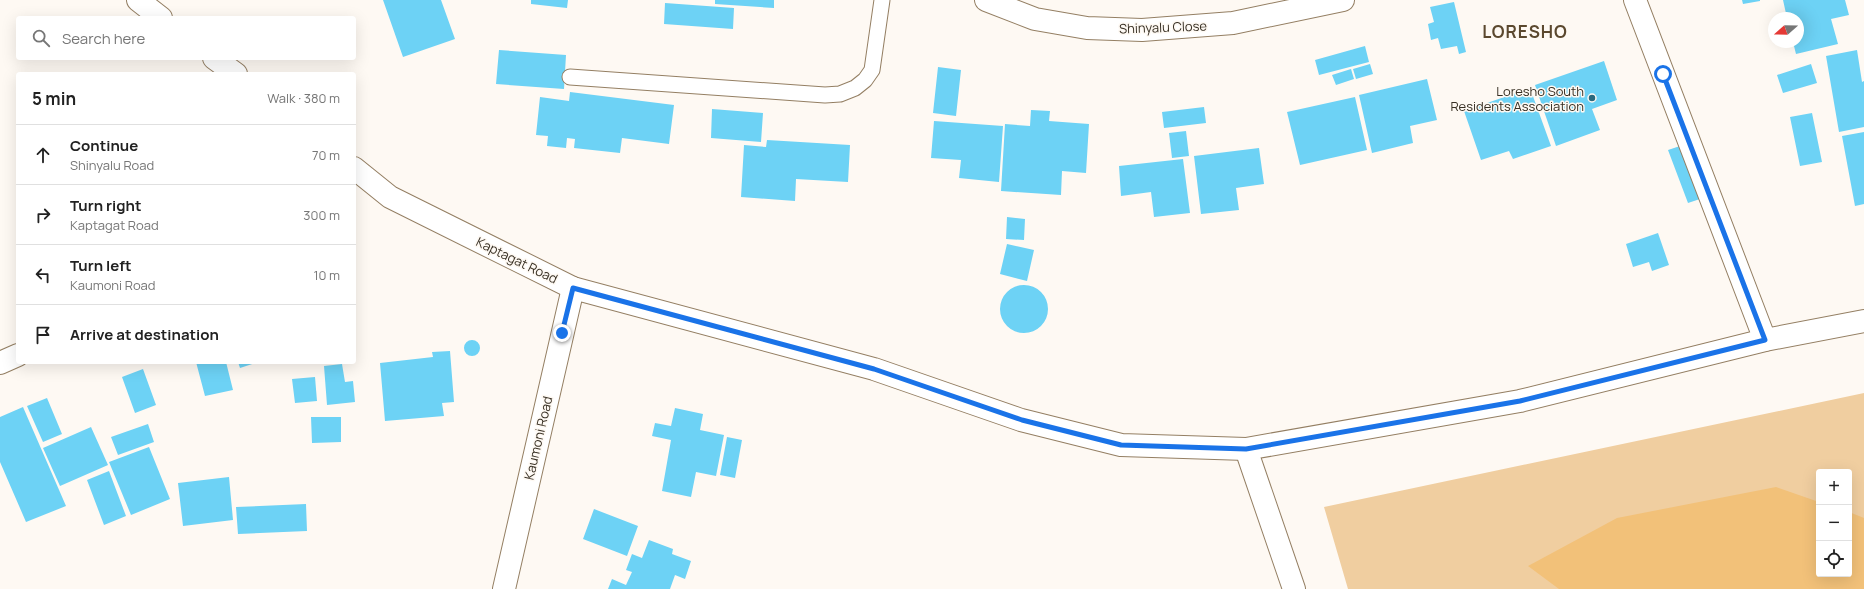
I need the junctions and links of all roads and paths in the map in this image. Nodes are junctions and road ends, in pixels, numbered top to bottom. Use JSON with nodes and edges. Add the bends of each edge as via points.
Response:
{"nodes":[{"id":1,"x":138,"y":0,"type":"edge"},
{"id":2,"x":882,"y":0,"type":"edge"},
{"id":3,"x":986,"y":0,"type":"edge"},
{"id":4,"x":1343,"y":0,"type":"edge"},
{"id":5,"x":1634,"y":0,"type":"edge"},
{"id":6,"x":158,"y":16,"type":"edge"},
{"id":7,"x":217,"y":60,"type":"edge"},
{"id":8,"x":233,"y":72,"type":"edge"},
{"id":9,"x":570,"y":77,"type":"dead end"},
{"id":10,"x":356,"y":170,"type":"edge"},
{"id":11,"x":573,"y":288,"type":"junction"},
{"id":12,"x":1864,"y":321,"type":"edge"},
{"id":13,"x":1765,"y":340,"type":"junction"},
{"id":14,"x":16,"y":356,"type":"edge"},
{"id":15,"x":0,"y":363,"type":"edge"},
{"id":16,"x":1246,"y":449,"type":"junction"},
{"id":17,"x":504,"y":589,"type":"edge"},
{"id":18,"x":1294,"y":589,"type":"edge"}],
"edges":[{"from":1,"to":6,"type":"main road"},
{"from":2,"to":9,"type":"lane","via":[[872,70],[855,88],[840,94]]},
{"from":3,"to":4,"type":"main road","name":"Shinyalu Close","via":[[1035,19],[1087,28],[1142,30],[1233,23]]},
{"from":5,"to":13,"type":"main road"},
{"from":7,"to":8,"type":"main road"},
{"from":10,"to":11,"type":"main road","name":"Kaptagat Road","via":[[390,197]]},
{"from":11,"to":16,"type":"main road","name":"Kaptagat Road","via":[[874,369],[1022,420],[1121,445]]},
{"from":11,"to":17,"type":"main road","name":"Kaumoni Road"},
{"from":12,"to":13,"type":"main road","name":"Kaptagat Road"},
{"from":13,"to":16,"type":"main road","name":"Kaptagat Road","via":[[1520,401]]},
{"from":14,"to":15,"type":"main road"},
{"from":16,"to":18,"type":"main road"}]}
